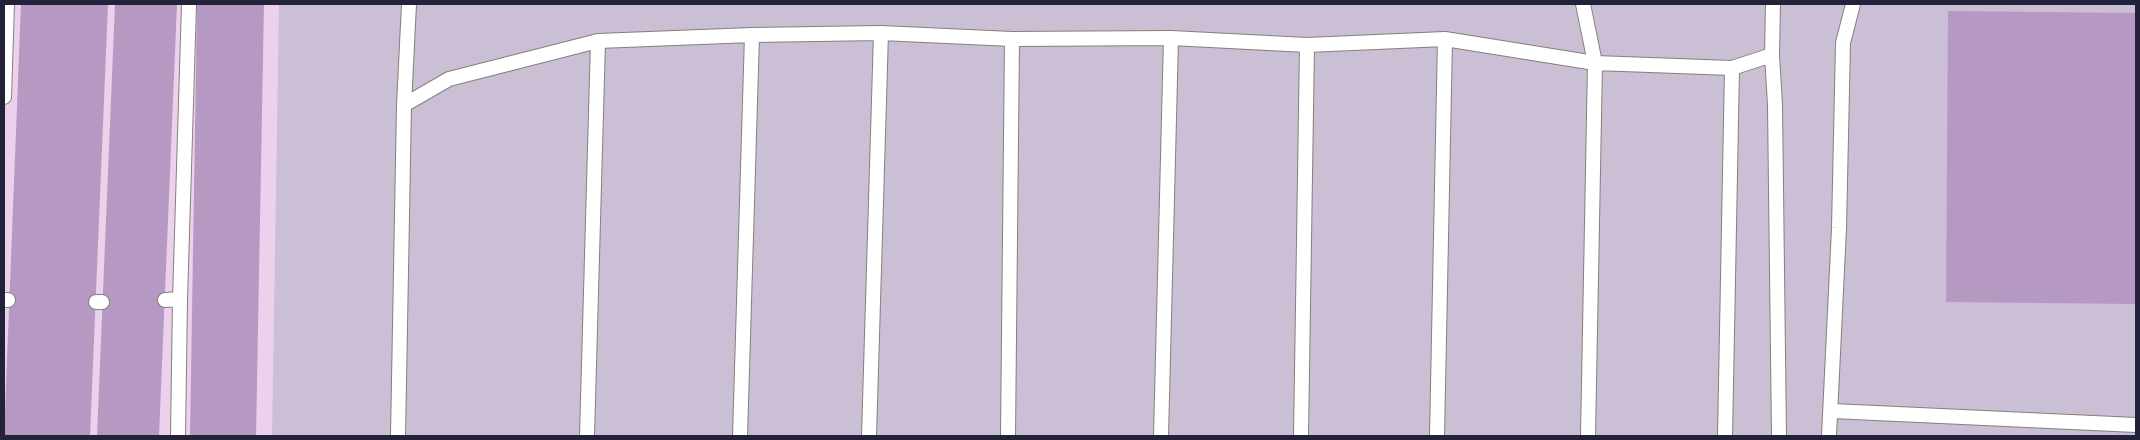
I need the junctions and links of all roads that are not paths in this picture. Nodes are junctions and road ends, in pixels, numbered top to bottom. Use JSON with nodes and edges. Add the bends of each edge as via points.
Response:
{"nodes":[{"id":1,"x":7,"y":4,"type":"edge"},
{"id":2,"x":188,"y":4,"type":"edge"},
{"id":3,"x":408,"y":4,"type":"edge"},
{"id":4,"x":1583,"y":4,"type":"edge"},
{"id":5,"x":1772,"y":4,"type":"edge"},
{"id":6,"x":1853,"y":4,"type":"edge"},
{"id":7,"x":881,"y":33,"type":"junction"},
{"id":8,"x":752,"y":35,"type":"junction"},
{"id":9,"x":1171,"y":38,"type":"junction"},
{"id":10,"x":1012,"y":39,"type":"junction"},
{"id":11,"x":1445,"y":39,"type":"junction"},
{"id":12,"x":598,"y":41,"type":"junction"},
{"id":13,"x":1307,"y":45,"type":"junction"},
{"id":14,"x":1772,"y":55,"type":"junction"},
{"id":15,"x":1595,"y":63,"type":"junction"},
{"id":16,"x":1732,"y":68,"type":"junction"},
{"id":17,"x":4,"y":97,"type":"edge"},
{"id":18,"x":404,"y":105,"type":"junction"},
{"id":19,"x":164,"y":300,"type":"dead end"},
{"id":20,"x":180,"y":300,"type":"junction"},
{"id":21,"x":1832,"y":411,"type":"junction"},
{"id":22,"x":2136,"y":426,"type":"edge"},
{"id":23,"x":178,"y":436,"type":"edge"},
{"id":24,"x":398,"y":436,"type":"edge"},
{"id":25,"x":587,"y":436,"type":"edge"},
{"id":26,"x":740,"y":436,"type":"edge"},
{"id":27,"x":869,"y":436,"type":"edge"},
{"id":28,"x":1008,"y":436,"type":"edge"},
{"id":29,"x":1161,"y":436,"type":"edge"},
{"id":30,"x":1301,"y":436,"type":"edge"},
{"id":31,"x":1437,"y":436,"type":"edge"},
{"id":32,"x":1588,"y":436,"type":"edge"},
{"id":33,"x":1726,"y":436,"type":"edge"},
{"id":34,"x":1778,"y":436,"type":"edge"},
{"id":35,"x":1829,"y":436,"type":"edge"}],
"edges":[{"from":1,"to":17,"type":"lane"},
{"from":2,"to":20,"type":"lane"},
{"from":3,"to":18,"type":"lane"},
{"from":4,"to":15,"type":"lane"},
{"from":5,"to":14,"type":"lane"},
{"from":6,"to":21,"type":"lane","via":[[1843,42]]},
{"from":7,"to":8,"type":"lane"},
{"from":7,"to":10,"type":"lane"},
{"from":7,"to":27,"type":"lane"},
{"from":8,"to":12,"type":"lane"},
{"from":8,"to":26,"type":"lane"},
{"from":9,"to":10,"type":"lane"},
{"from":9,"to":13,"type":"lane"},
{"from":9,"to":29,"type":"lane"},
{"from":10,"to":28,"type":"lane"},
{"from":11,"to":13,"type":"lane"},
{"from":11,"to":15,"type":"lane"},
{"from":11,"to":31,"type":"lane"},
{"from":12,"to":18,"type":"lane","via":[[449,79]]},
{"from":12,"to":25,"type":"lane"},
{"from":13,"to":30,"type":"lane"},
{"from":14,"to":16,"type":"lane"},
{"from":14,"to":34,"type":"lane"},
{"from":15,"to":16,"type":"lane"},
{"from":15,"to":32,"type":"lane"},
{"from":16,"to":33,"type":"lane"},
{"from":18,"to":24,"type":"lane"},
{"from":19,"to":20,"type":"lane"},
{"from":20,"to":23,"type":"lane"},
{"from":21,"to":22,"type":"lane"},
{"from":21,"to":35,"type":"lane"}]}
